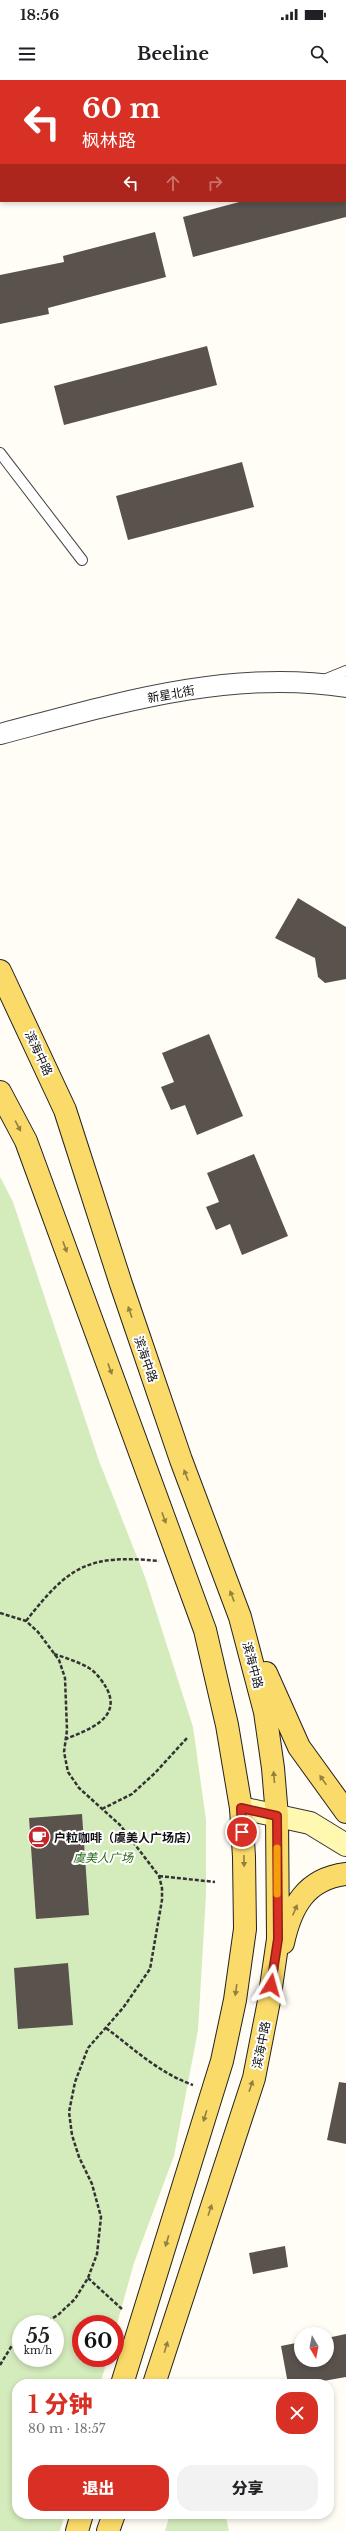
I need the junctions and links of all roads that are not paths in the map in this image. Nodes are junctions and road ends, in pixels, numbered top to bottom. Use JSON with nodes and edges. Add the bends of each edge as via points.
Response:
{"nodes":[{"id":1,"x":0,"y":453,"type":"edge"},
{"id":2,"x":82,"y":560,"type":"dead end"},
{"id":3,"x":346,"y":672,"type":"edge"},
{"id":4,"x":318,"y":683,"type":"junction"},
{"id":5,"x":346,"y":688,"type":"edge"},
{"id":6,"x":0,"y":734,"type":"edge"},
{"id":7,"x":0,"y":970,"type":"edge"},
{"id":8,"x":0,"y":1092,"type":"edge"},
{"id":9,"x":240,"y":1617,"type":"junction"},
{"id":10,"x":241,"y":1808,"type":"junction"},
{"id":11,"x":346,"y":1812,"type":"edge"},
{"id":12,"x":277,"y":1816,"type":"junction"},
{"id":13,"x":346,"y":1845,"type":"edge"},
{"id":14,"x":346,"y":1874,"type":"edge"},
{"id":15,"x":269,"y":2001,"type":"junction"},
{"id":16,"x":124,"y":2379,"type":"edge"},
{"id":17,"x":156,"y":2379,"type":"edge"},
{"id":18,"x":81,"y":2519,"type":"edge"},
{"id":19,"x":112,"y":2519,"type":"edge"},
{"id":20,"x":77,"y":2531,"type":"edge"},
{"id":21,"x":108,"y":2531,"type":"edge"}],
"edges":[{"from":1,"to":2,"type":"lane"},
{"from":3,"to":4,"type":"lane"},
{"from":4,"to":5,"type":"street","name":"新星北街"},
{"from":4,"to":6,"type":"street","name":"新星北街","via":[[226,684],[117,704]]},
{"from":9,"to":7,"type":"main road","name":"滨海中路","one_way":true,"via":[[181,1460],[121,1284],[66,1110]]},
{"from":8,"to":10,"type":"main road","one_way":true,"via":[[26,1141],[205,1630],[227,1725]]},
{"from":11,"to":9,"type":"main road","one_way":true,"via":[[299,1748]]},
{"from":12,"to":9,"type":"main road","name":"滨海中路","one_way":true,"via":[[265,1712]]},
{"from":10,"to":12,"type":"street"},
{"from":10,"to":16,"type":"main road","one_way":true,"via":[[245,1929],[222,2061]]},
{"from":12,"to":13,"type":"street","via":[[310,1823]]},
{"from":12,"to":15,"type":"main road","name":"滨海中路","via":[[278,1939]]},
{"from":15,"to":14,"type":"main road","one_way":true,"via":[[285,1934],[300,1899],[314,1884],[328,1877]]},
{"from":17,"to":15,"type":"main road","name":"滨海中路","one_way":true,"via":[[254,2078]]},
{"from":18,"to":20,"type":"main road"},
{"from":19,"to":21,"type":"main road"}]}
